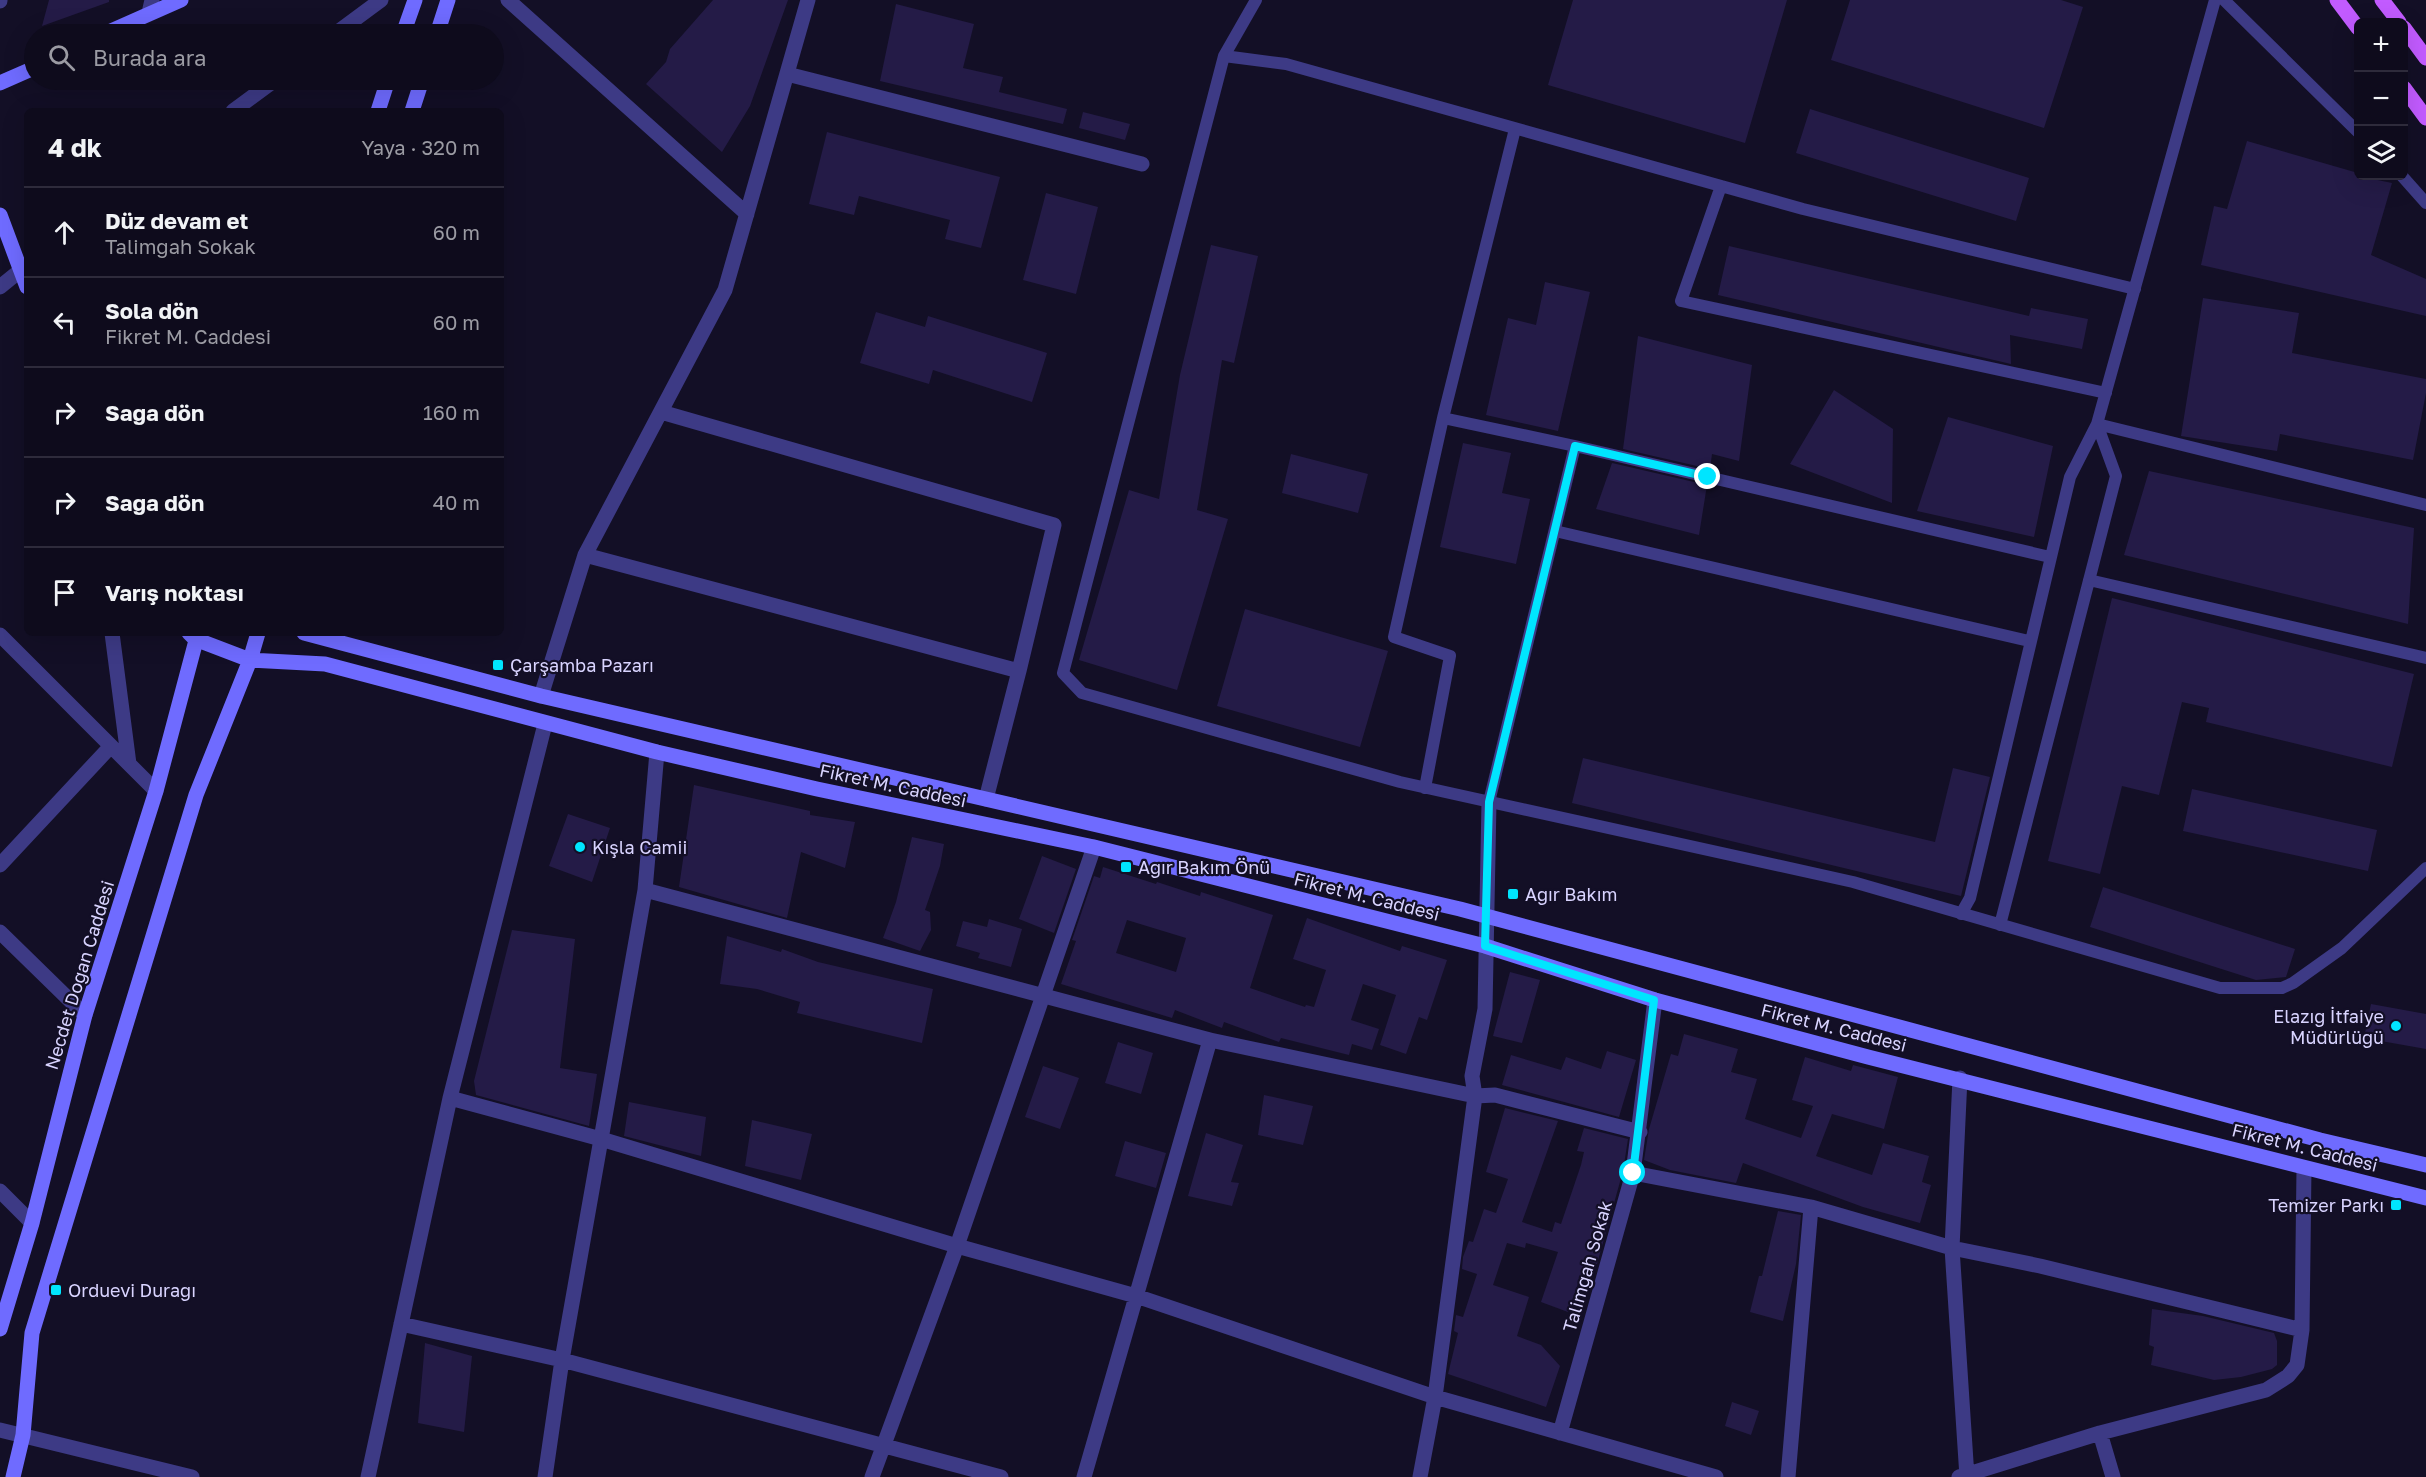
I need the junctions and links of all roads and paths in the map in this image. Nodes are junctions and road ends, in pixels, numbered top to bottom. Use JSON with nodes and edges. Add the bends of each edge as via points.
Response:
{"nodes":[{"id":1,"x":181,"y":0,"type":"edge"},
{"id":2,"x":381,"y":0,"type":"edge"},
{"id":3,"x":415,"y":0,"type":"edge"},
{"id":4,"x":448,"y":0,"type":"edge"},
{"id":5,"x":508,"y":0,"type":"edge"},
{"id":6,"x":808,"y":0,"type":"edge"},
{"id":7,"x":1256,"y":0,"type":"edge"},
{"id":8,"x":2215,"y":0,"type":"edge"},
{"id":9,"x":2224,"y":0,"type":"edge"},
{"id":10,"x":2337,"y":0,"type":"edge"},
{"id":11,"x":2382,"y":0,"type":"edge"},
{"id":12,"x":150,"y":6,"type":"edge"},
{"id":13,"x":2396,"y":18,"type":"edge"},
{"id":14,"x":2354,"y":23,"type":"edge"},
{"id":15,"x":120,"y":24,"type":"edge"},
{"id":16,"x":349,"y":24,"type":"edge"},
{"id":17,"x":407,"y":24,"type":"edge"},
{"id":18,"x":440,"y":24,"type":"edge"},
{"id":19,"x":2408,"y":35,"type":"edge"},
{"id":20,"x":1224,"y":56,"type":"junction"},
{"id":21,"x":2426,"y":58,"type":"edge"},
{"id":22,"x":24,"y":72,"type":"edge"},
{"id":23,"x":787,"y":74,"type":"junction"},
{"id":24,"x":0,"y":83,"type":"edge"},
{"id":25,"x":261,"y":90,"type":"edge"},
{"id":26,"x":385,"y":90,"type":"edge"},
{"id":27,"x":419,"y":90,"type":"edge"},
{"id":28,"x":2408,"y":95,"type":"edge"},
{"id":29,"x":237,"y":108,"type":"edge"},
{"id":30,"x":379,"y":108,"type":"edge"},
{"id":31,"x":413,"y":108,"type":"edge"},
{"id":32,"x":2426,"y":118,"type":"edge"},
{"id":33,"x":2354,"y":128,"type":"edge"},
{"id":34,"x":1515,"y":129,"type":"junction"},
{"id":35,"x":1142,"y":164,"type":"dead end"},
{"id":36,"x":2406,"y":180,"type":"edge"},
{"id":37,"x":1720,"y":186,"type":"junction"},
{"id":38,"x":2426,"y":203,"type":"edge"},
{"id":39,"x":747,"y":214,"type":"junction"},
{"id":40,"x":0,"y":215,"type":"edge"},
{"id":41,"x":24,"y":267,"type":"edge"},
{"id":42,"x":0,"y":287,"type":"edge"},
{"id":43,"x":2134,"y":289,"type":"junction"},
{"id":44,"x":2106,"y":393,"type":"junction"},
{"id":45,"x":661,"y":412,"type":"junction"},
{"id":46,"x":1443,"y":418,"type":"junction"},
{"id":47,"x":2097,"y":424,"type":"junction"},
{"id":48,"x":1575,"y":446,"type":"junction"},
{"id":49,"x":2426,"y":505,"type":"edge"},
{"id":50,"x":1555,"y":531,"type":"junction"},
{"id":51,"x":585,"y":555,"type":"junction"},
{"id":52,"x":2050,"y":557,"type":"junction"},
{"id":53,"x":2089,"y":580,"type":"junction"},
{"id":54,"x":0,"y":635,"type":"edge"},
{"id":55,"x":112,"y":636,"type":"edge"},
{"id":56,"x":194,"y":636,"type":"edge"},
{"id":57,"x":196,"y":636,"type":"edge"},
{"id":58,"x":257,"y":636,"type":"edge"},
{"id":59,"x":315,"y":636,"type":"edge"},
{"id":60,"x":2029,"y":641,"type":"junction"},
{"id":61,"x":2426,"y":658,"type":"edge"},
{"id":62,"x":250,"y":660,"type":"junction"},
{"id":63,"x":1019,"y":671,"type":"junction"},
{"id":64,"x":541,"y":696,"type":"junction"},
{"id":65,"x":545,"y":724,"type":"junction"},
{"id":66,"x":111,"y":746,"type":"junction"},
{"id":67,"x":657,"y":752,"type":"junction"},
{"id":68,"x":129,"y":764,"type":"junction"},
{"id":69,"x":1425,"y":788,"type":"junction"},
{"id":70,"x":156,"y":791,"type":"junction"},
{"id":71,"x":986,"y":799,"type":"junction"},
{"id":72,"x":1489,"y":802,"type":"junction"},
{"id":73,"x":1095,"y":847,"type":"junction"},
{"id":74,"x":0,"y":866,"type":"edge"},
{"id":75,"x":2426,"y":868,"type":"edge"},
{"id":76,"x":645,"y":890,"type":"junction"},
{"id":77,"x":1961,"y":914,"type":"junction"},
{"id":78,"x":1485,"y":916,"type":"junction"},
{"id":79,"x":2000,"y":925,"type":"junction"},
{"id":80,"x":0,"y":932,"type":"edge"},
{"id":81,"x":1485,"y":946,"type":"junction"},
{"id":82,"x":1042,"y":994,"type":"junction"},
{"id":83,"x":1654,"y":1000,"type":"junction"},
{"id":84,"x":85,"y":1016,"type":"junction"},
{"id":85,"x":1210,"y":1040,"type":"junction"},
{"id":86,"x":1960,"y":1078,"type":"junction"},
{"id":87,"x":1475,"y":1096,"type":"junction"},
{"id":88,"x":450,"y":1098,"type":"junction"},
{"id":89,"x":1640,"y":1132,"type":"junction"},
{"id":90,"x":601,"y":1139,"type":"junction"},
{"id":91,"x":2426,"y":1165,"type":"edge"},
{"id":92,"x":2304,"y":1168,"type":"junction"},
{"id":93,"x":1633,"y":1173,"type":"junction"},
{"id":94,"x":0,"y":1191,"type":"edge"},
{"id":95,"x":2426,"y":1197,"type":"edge"},
{"id":96,"x":1811,"y":1206,"type":"junction"},
{"id":97,"x":32,"y":1223,"type":"junction"},
{"id":98,"x":957,"y":1246,"type":"junction"},
{"id":99,"x":1952,"y":1248,"type":"junction"},
{"id":100,"x":1136,"y":1296,"type":"junction"},
{"id":101,"x":401,"y":1323,"type":"junction"},
{"id":102,"x":0,"y":1325,"type":"edge"},
{"id":103,"x":2302,"y":1330,"type":"junction"},
{"id":104,"x":562,"y":1360,"type":"junction"},
{"id":105,"x":1435,"y":1397,"type":"junction"},
{"id":106,"x":0,"y":1430,"type":"edge"},
{"id":107,"x":1560,"y":1433,"type":"junction"},
{"id":108,"x":2100,"y":1433,"type":"junction"},
{"id":109,"x":22,"y":1434,"type":"junction"},
{"id":110,"x":884,"y":1446,"type":"junction"},
{"id":111,"x":1964,"y":1476,"type":"edge"},
{"id":112,"x":13,"y":1477,"type":"edge"},
{"id":113,"x":192,"y":1477,"type":"edge"},
{"id":114,"x":368,"y":1477,"type":"edge"},
{"id":115,"x":545,"y":1477,"type":"edge"},
{"id":116,"x":872,"y":1477,"type":"edge"},
{"id":117,"x":1001,"y":1477,"type":"edge"},
{"id":118,"x":1084,"y":1477,"type":"edge"},
{"id":119,"x":1420,"y":1477,"type":"edge"},
{"id":120,"x":1716,"y":1477,"type":"edge"},
{"id":121,"x":1788,"y":1477,"type":"edge"},
{"id":122,"x":2113,"y":1477,"type":"edge"}],
"edges":[{"from":1,"to":12,"type":"main road"},
{"from":2,"to":16,"type":"street"},
{"from":3,"to":17,"type":"main road"},
{"from":4,"to":18,"type":"main road"},
{"from":5,"to":39,"type":"street"},
{"from":6,"to":23,"type":"street"},
{"from":7,"to":20,"type":"lane"},
{"from":8,"to":43,"type":"lane"},
{"from":9,"to":33,"type":"lane"},
{"from":10,"to":14,"type":"main road"},
{"from":11,"to":13,"type":"main road"},
{"from":12,"to":15,"type":"main road"},
{"from":19,"to":21,"type":"main road"},
{"from":20,"to":34,"type":"lane","via":[[1286,64]]},
{"from":20,"to":69,"type":"lane","via":[[1063,673],[1082,693]]},
{"from":22,"to":24,"type":"main road"},
{"from":23,"to":35,"type":"street"},
{"from":23,"to":39,"type":"street"},
{"from":25,"to":29,"type":"street"},
{"from":26,"to":30,"type":"main road"},
{"from":27,"to":31,"type":"main road"},
{"from":28,"to":32,"type":"main road"},
{"from":34,"to":37,"type":"lane"},
{"from":34,"to":46,"type":"lane"},
{"from":36,"to":38,"type":"lane"},
{"from":37,"to":43,"type":"lane"},
{"from":37,"to":44,"type":"lane","via":[[1681,301]]},
{"from":39,"to":45,"type":"street","via":[[725,290]]},
{"from":40,"to":41,"type":"main road"},
{"from":41,"to":42,"type":"street"},
{"from":43,"to":44,"type":"lane"},
{"from":44,"to":47,"type":"lane"},
{"from":45,"to":51,"type":"street"},
{"from":45,"to":63,"type":"street","via":[[1054,525]]},
{"from":46,"to":48,"type":"lane"},
{"from":46,"to":69,"type":"lane","via":[[1394,638],[1450,656]]},
{"from":47,"to":49,"type":"lane"},
{"from":47,"to":52,"type":"lane","via":[[2070,477]]},
{"from":47,"to":53,"type":"lane","via":[[2116,476]]},
{"from":48,"to":50,"type":"lane"},
{"from":48,"to":52,"type":"lane"},
{"from":50,"to":60,"type":"lane"},
{"from":50,"to":72,"type":"lane"},
{"from":51,"to":63,"type":"street"},
{"from":51,"to":64,"type":"street"},
{"from":52,"to":60,"type":"lane"},
{"from":53,"to":61,"type":"lane"},
{"from":53,"to":79,"type":"lane"},
{"from":54,"to":66,"type":"street"},
{"from":55,"to":68,"type":"street"},
{"from":56,"to":70,"type":"main road","name":"Necdet Doğan Caddesi"},
{"from":57,"to":62,"type":"main road","name":"Fikret M. Caddesi"},
{"from":58,"to":62,"type":"main road"},
{"from":59,"to":64,"type":"main road"},
{"from":60,"to":77,"type":"lane","via":[[1970,898]]},
{"from":62,"to":65,"type":"main road","name":"Fikret M. Caddesi","via":[[325,664]]},
{"from":62,"to":109,"type":"main road","via":[[196,795],[32,1333]]},
{"from":63,"to":71,"type":"street"},
{"from":64,"to":71,"type":"main road"},
{"from":65,"to":67,"type":"main road","name":"Fikret M. Caddesi"},
{"from":65,"to":88,"type":"street"},
{"from":66,"to":68,"type":"street"},
{"from":66,"to":74,"type":"street"},
{"from":67,"to":73,"type":"main road","name":"Fikret M. Caddesi"},
{"from":67,"to":76,"type":"street"},
{"from":68,"to":70,"type":"street"},
{"from":69,"to":72,"type":"lane"},
{"from":70,"to":84,"type":"main road","name":"Necdet Doğan Caddesi"},
{"from":71,"to":78,"type":"main road"},
{"from":72,"to":77,"type":"lane","via":[[1852,882]]},
{"from":72,"to":78,"type":"street"},
{"from":73,"to":81,"type":"main road","name":"Fikret M. Caddesi"},
{"from":73,"to":82,"type":"street"},
{"from":75,"to":79,"type":"lane","via":[[2342,948],[2282,988],[2220,988]]},
{"from":76,"to":82,"type":"street"},
{"from":76,"to":90,"type":"street"},
{"from":77,"to":79,"type":"lane"},
{"from":78,"to":81,"type":"street"},
{"from":78,"to":91,"type":"main road"},
{"from":80,"to":84,"type":"street"},
{"from":81,"to":83,"type":"main road","name":"Fikret M. Caddesi"},
{"from":81,"to":87,"type":"street","via":[[1485,1009],[1472,1076]]},
{"from":82,"to":85,"type":"street"},
{"from":82,"to":98,"type":"street"},
{"from":83,"to":86,"type":"main road","name":"Fikret M. Caddesi"},
{"from":83,"to":89,"type":"street","name":"Talimgah Sokak"},
{"from":84,"to":97,"type":"main road","name":"Necdet Doğan Caddesi"},
{"from":85,"to":87,"type":"street"},
{"from":85,"to":100,"type":"street"},
{"from":86,"to":92,"type":"main road","name":"Fikret M. Caddesi"},
{"from":86,"to":99,"type":"street"},
{"from":87,"to":89,"type":"street","via":[[1495,1095]]},
{"from":87,"to":105,"type":"street"},
{"from":88,"to":90,"type":"street"},
{"from":88,"to":101,"type":"street"},
{"from":89,"to":93,"type":"street","name":"Talimgah Sokak"},
{"from":90,"to":98,"type":"street"},
{"from":90,"to":104,"type":"street"},
{"from":92,"to":95,"type":"main road","name":"Fikret M. Caddesi"},
{"from":92,"to":103,"type":"street"},
{"from":93,"to":96,"type":"street"},
{"from":93,"to":107,"type":"street","name":"Talimgah Sokak"},
{"from":94,"to":97,"type":"street"},
{"from":96,"to":99,"type":"street"},
{"from":96,"to":121,"type":"street"},
{"from":97,"to":102,"type":"main road","name":"Necdet Doğan Caddesi"},
{"from":98,"to":100,"type":"street"},
{"from":98,"to":110,"type":"street"},
{"from":99,"to":103,"type":"street"},
{"from":99,"to":111,"type":"street"},
{"from":100,"to":105,"type":"street"},
{"from":100,"to":118,"type":"street"},
{"from":101,"to":104,"type":"street"},
{"from":101,"to":114,"type":"street"},
{"from":103,"to":108,"type":"street","via":[[2297,1365],[2266,1390]]},
{"from":104,"to":110,"type":"street"},
{"from":104,"to":115,"type":"street"},
{"from":105,"to":107,"type":"street"},
{"from":105,"to":119,"type":"street"},
{"from":106,"to":109,"type":"street"},
{"from":107,"to":120,"type":"street"},
{"from":108,"to":111,"type":"street"},
{"from":108,"to":122,"type":"street"},
{"from":109,"to":112,"type":"main road"},
{"from":109,"to":113,"type":"street"},
{"from":110,"to":116,"type":"street"},
{"from":110,"to":117,"type":"street"}]}
